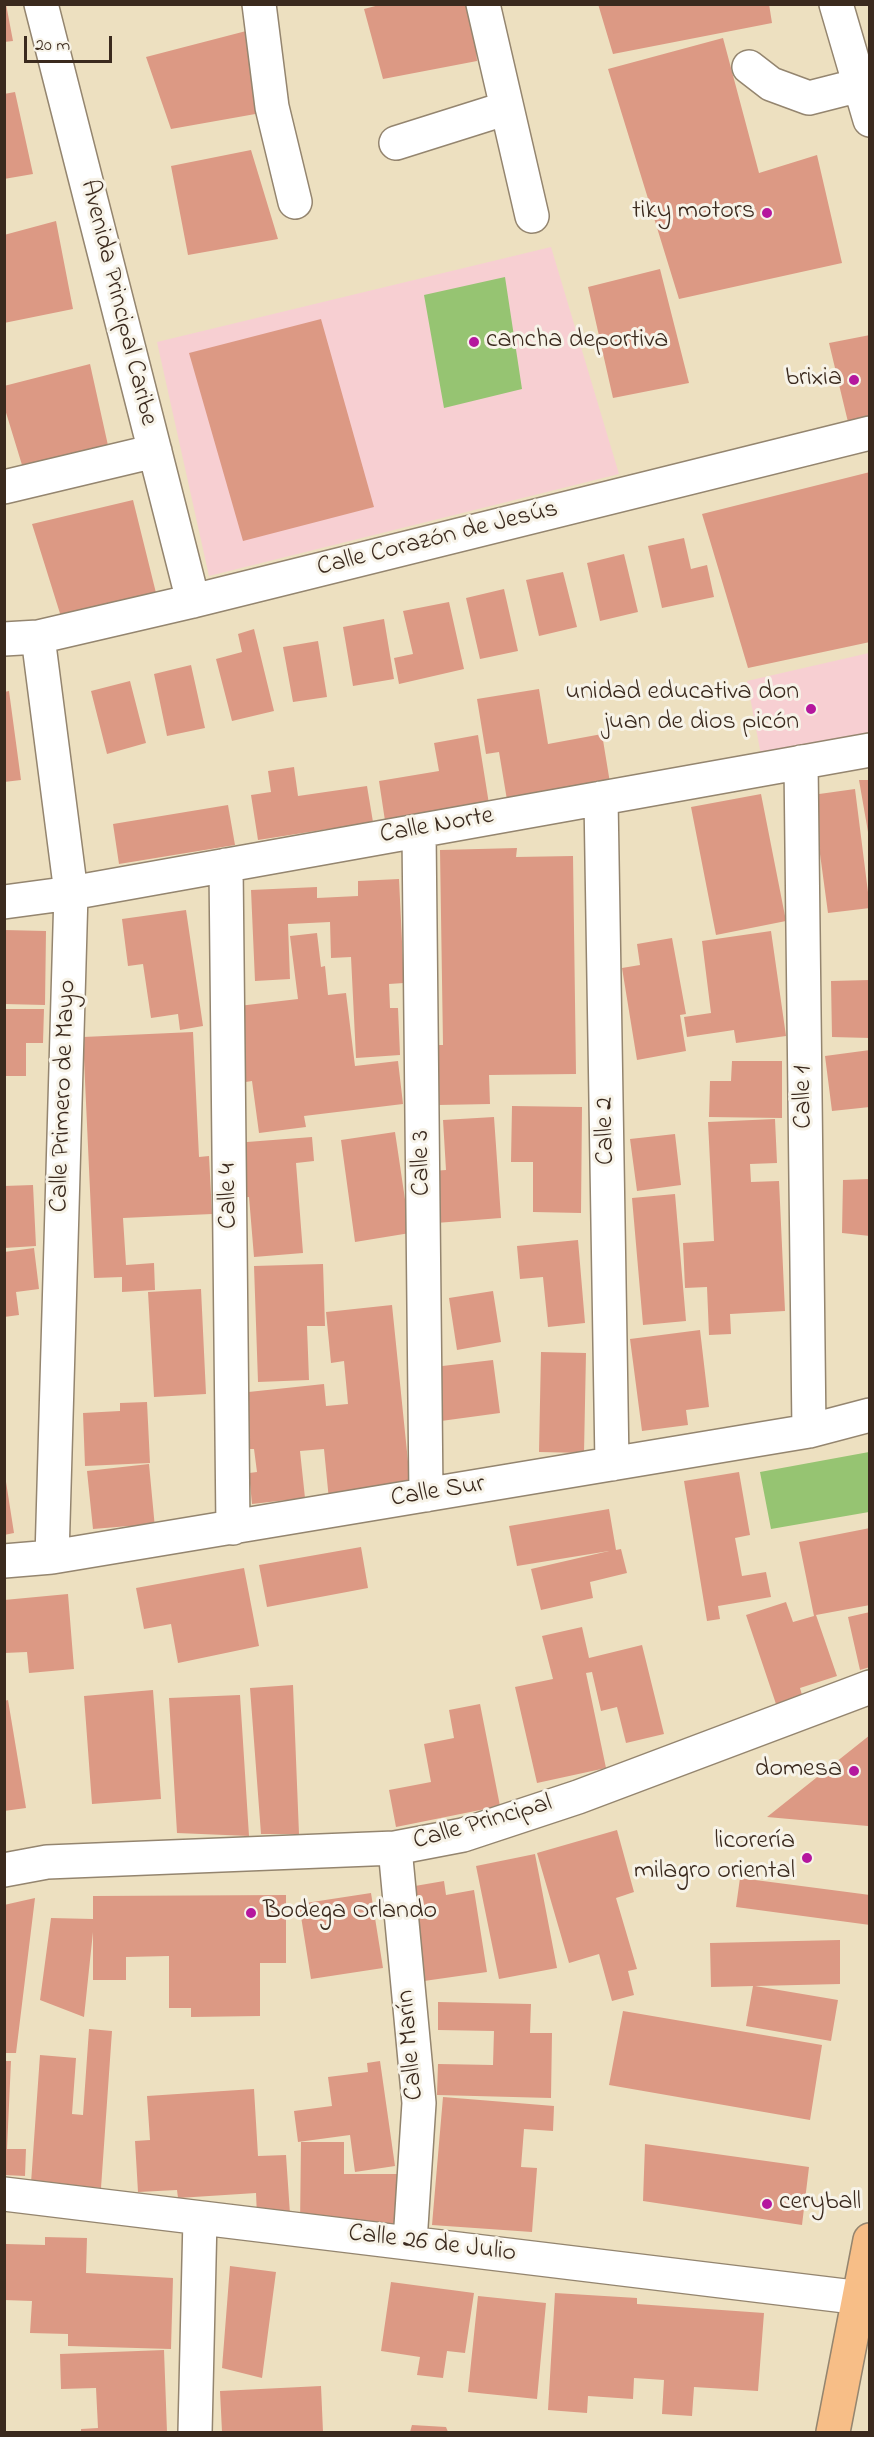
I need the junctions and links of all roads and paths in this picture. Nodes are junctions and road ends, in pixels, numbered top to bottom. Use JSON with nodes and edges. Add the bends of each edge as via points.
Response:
{"nodes":[{"id":1,"x":41,"y":4,"type":"edge"},
{"id":2,"x":259,"y":4,"type":"edge"},
{"id":3,"x":483,"y":4,"type":"edge"},
{"id":4,"x":850,"y":22,"type":"edge"},
{"id":5,"x":749,"y":67,"type":"dead end"},
{"id":6,"x":860,"y":86,"type":"junction"},
{"id":7,"x":507,"y":108,"type":"junction"},
{"id":8,"x":870,"y":120,"type":"edge"},
{"id":9,"x":396,"y":143,"type":"dead end"},
{"id":10,"x":295,"y":202,"type":"dead end"},
{"id":11,"x":532,"y":216,"type":"dead end"},
{"id":12,"x":870,"y":433,"type":"edge"},
{"id":13,"x":155,"y":451,"type":"junction"},
{"id":14,"x":4,"y":487,"type":"edge"},
{"id":15,"x":193,"y":602,"type":"junction"},
{"id":16,"x":38,"y":637,"type":"junction"},
{"id":17,"x":4,"y":639,"type":"edge"},
{"id":18,"x":870,"y":750,"type":"edge"},
{"id":19,"x":801,"y":762,"type":"junction"},
{"id":20,"x":601,"y":798,"type":"junction"},
{"id":21,"x":419,"y":831,"type":"junction"},
{"id":22,"x":226,"y":865,"type":"junction"},
{"id":23,"x":71,"y":893,"type":"junction"},
{"id":24,"x":4,"y":902,"type":"edge"},
{"id":25,"x":870,"y":1415,"type":"edge"},
{"id":26,"x":809,"y":1431,"type":"junction"},
{"id":27,"x":612,"y":1464,"type":"junction"},
{"id":28,"x":426,"y":1495,"type":"junction"},
{"id":29,"x":233,"y":1527,"type":"junction"},
{"id":30,"x":52,"y":1557,"type":"junction"},
{"id":31,"x":4,"y":1561,"type":"edge"},
{"id":32,"x":870,"y":1687,"type":"edge"},
{"id":33,"x":395,"y":1848,"type":"junction"},
{"id":34,"x":4,"y":1870,"type":"edge"},
{"id":35,"x":4,"y":2194,"type":"edge"},
{"id":36,"x":200,"y":2218,"type":"junction"},
{"id":37,"x":870,"y":2240,"type":"edge"},
{"id":38,"x":410,"y":2242,"type":"junction"},
{"id":39,"x":865,"y":2297,"type":"edge"},
{"id":40,"x":195,"y":2433,"type":"edge"},
{"id":41,"x":832,"y":2433,"type":"edge"}],
"edges":[{"from":1,"to":13,"type":"street","name":"Avenida Principal Caribe"},
{"from":2,"to":10,"type":"street","via":[[272,107]]},
{"from":3,"to":7,"type":"street"},
{"from":4,"to":6,"type":"street"},
{"from":5,"to":6,"type":"street","via":[[771,84],[809,98]]},
{"from":6,"to":8,"type":"street"},
{"from":7,"to":9,"type":"street"},
{"from":7,"to":11,"type":"street"},
{"from":12,"to":15,"type":"street","name":"Calle Corazón de Jesús"},
{"from":13,"to":14,"type":"street"},
{"from":13,"to":15,"type":"street","name":"Avenida Principal Caribe"},
{"from":15,"to":16,"type":"street","name":"Calle Corazón de Jesús"},
{"from":16,"to":17,"type":"street","name":"Calle Corazón de Jesús"},
{"from":16,"to":23,"type":"street","name":"Calle Primero de Mayo"},
{"from":18,"to":19,"type":"street","name":"Calle Norte"},
{"from":19,"to":20,"type":"street","name":"Calle Norte"},
{"from":19,"to":26,"type":"street","name":"Calle 1"},
{"from":20,"to":21,"type":"street","name":"Calle Norte"},
{"from":20,"to":27,"type":"street","name":"Calle 2"},
{"from":21,"to":22,"type":"street","name":"Calle Norte"},
{"from":21,"to":28,"type":"street","name":"Calle 3"},
{"from":22,"to":23,"type":"street","name":"Calle Norte"},
{"from":22,"to":29,"type":"street","name":"Calle 4"},
{"from":23,"to":24,"type":"street","name":"Calle Norte"},
{"from":23,"to":30,"type":"street","name":"Calle Primero de Mayo"},
{"from":25,"to":26,"type":"street","name":"Calle Sur"},
{"from":26,"to":27,"type":"street","name":"Calle Sur"},
{"from":27,"to":28,"type":"street","name":"Calle Sur"},
{"from":28,"to":29,"type":"street","name":"Calle Sur"},
{"from":29,"to":30,"type":"street","name":"Calle Sur"},
{"from":30,"to":31,"type":"street","name":"Calle Sur"},
{"from":32,"to":33,"type":"street","name":"Calle Principal","via":[[578,1797],[463,1835]]},
{"from":33,"to":34,"type":"street","name":"Calle Principal","via":[[47,1862]]},
{"from":33,"to":38,"type":"street","name":"Calle Marín","via":[[419,2103]]},
{"from":35,"to":36,"type":"street","name":"Calle 26 de Julio"},
{"from":36,"to":38,"type":"street","name":"Calle 26 de Julio"},
{"from":36,"to":40,"type":"street"},
{"from":37,"to":39,"type":"highway"},
{"from":38,"to":39,"type":"street","name":"Calle 26 de Julio"},
{"from":39,"to":41,"type":"highway"}]}
